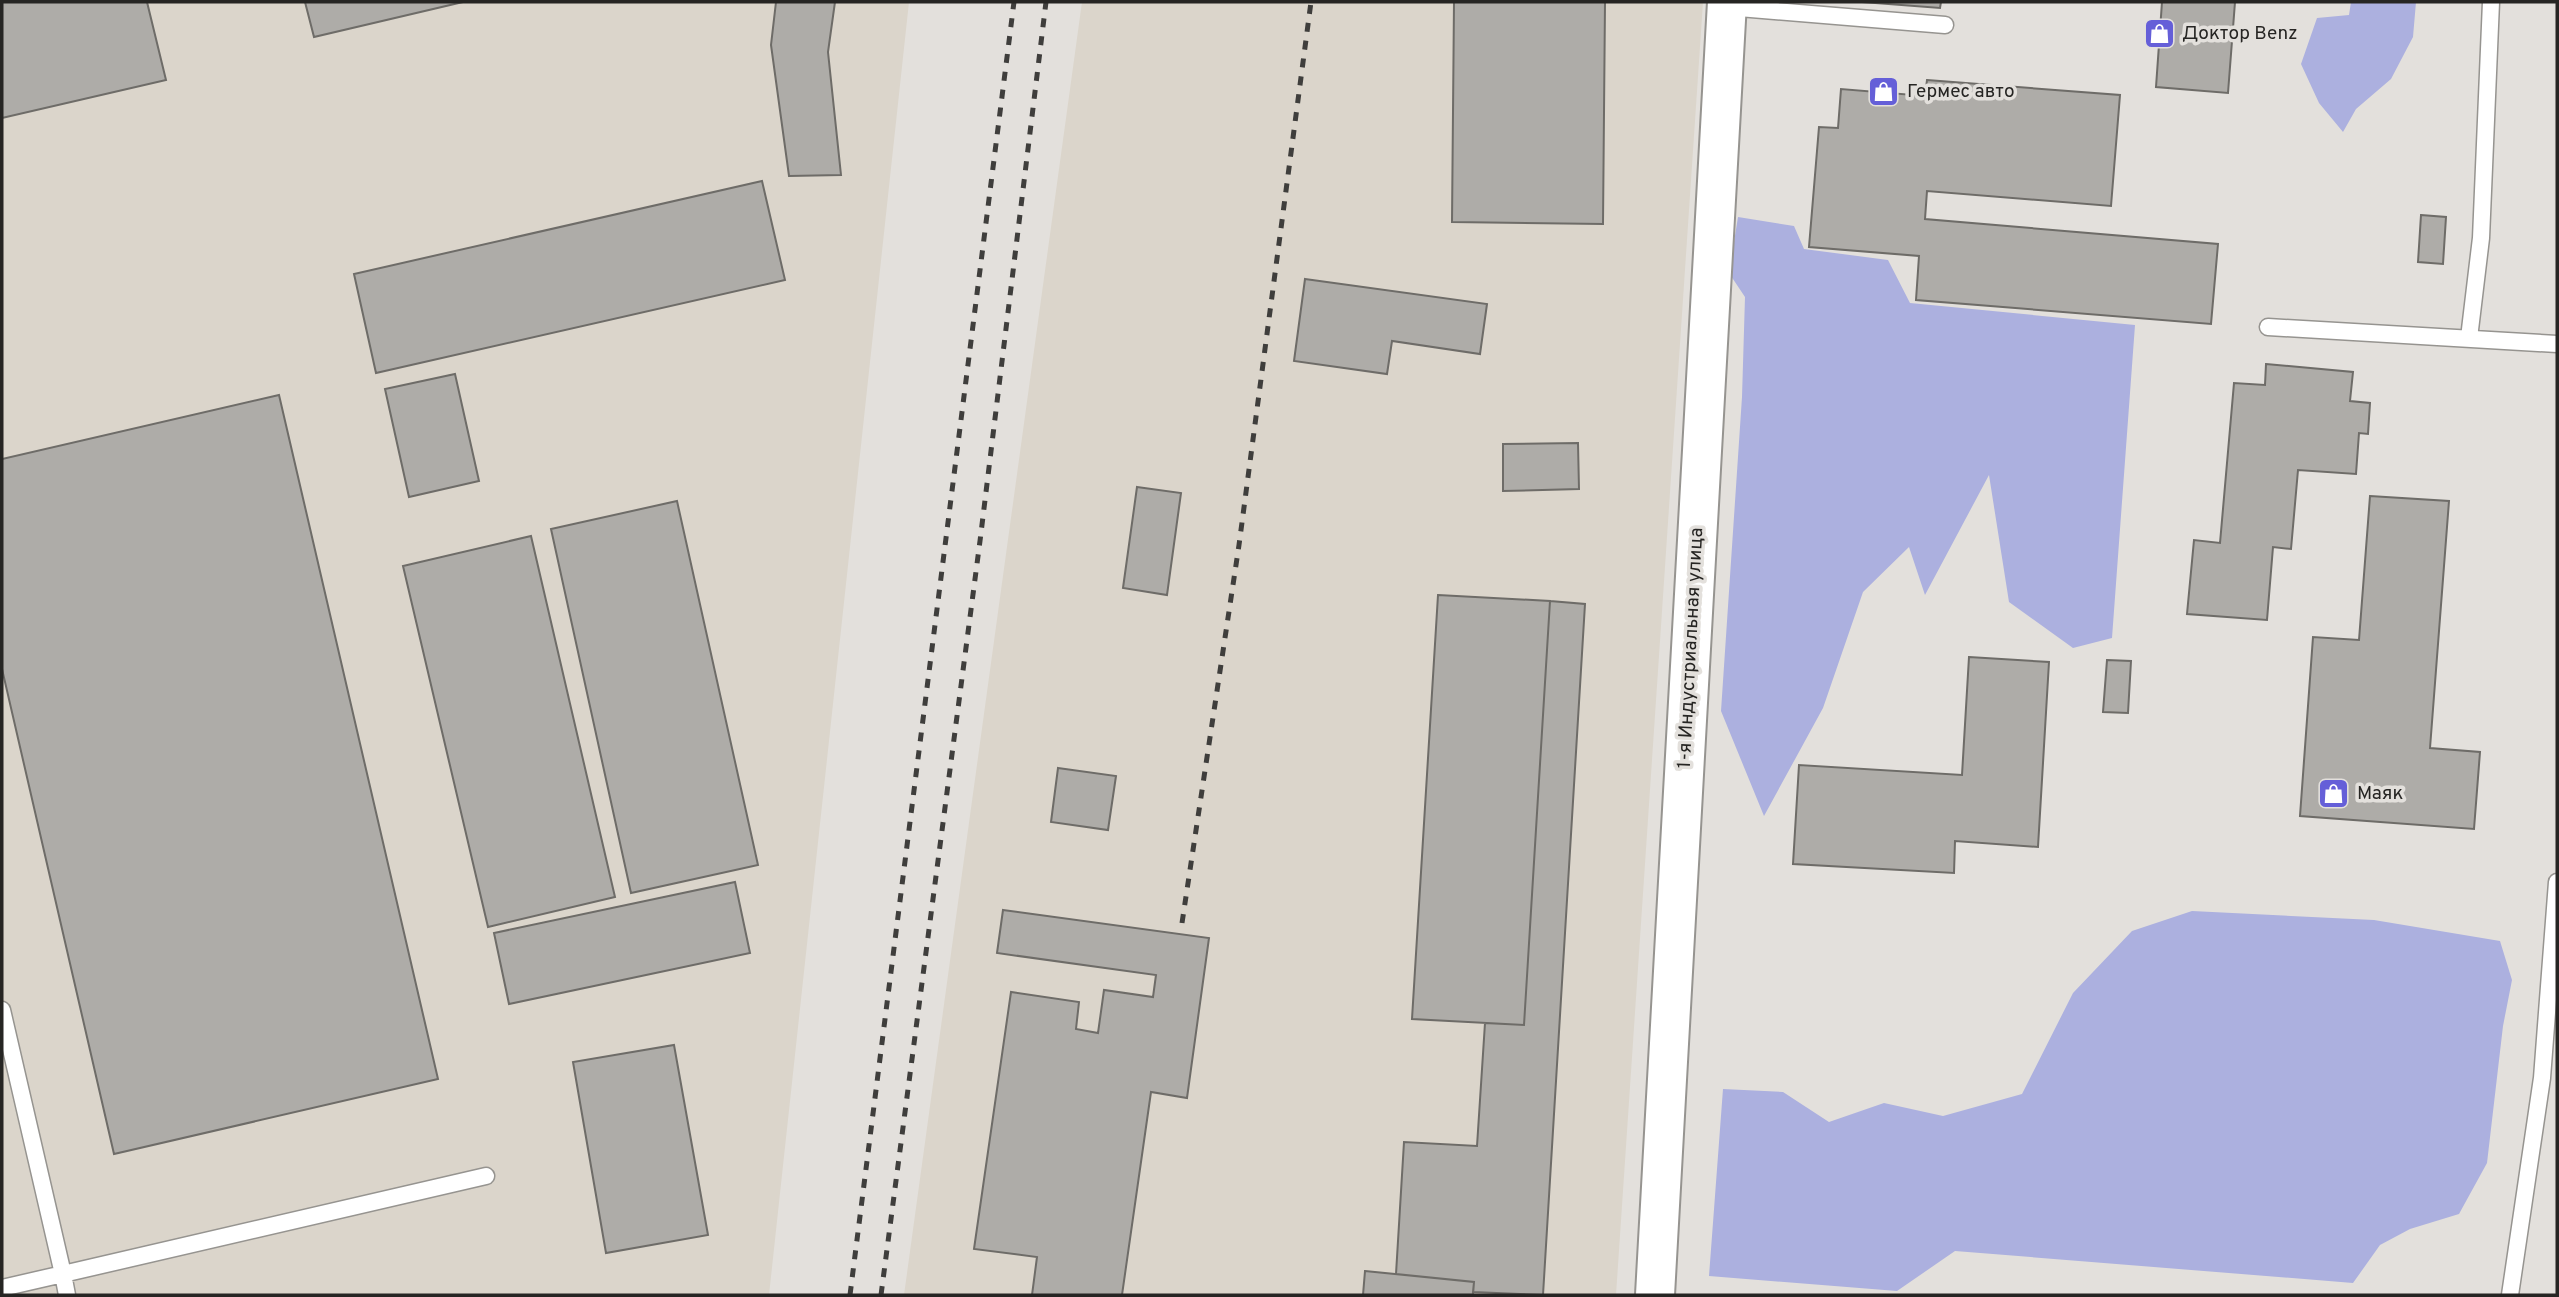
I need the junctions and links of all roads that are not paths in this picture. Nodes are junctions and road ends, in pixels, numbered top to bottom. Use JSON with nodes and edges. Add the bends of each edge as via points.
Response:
{"nodes":[{"id":1,"x":2491,"y":2,"type":"edge"},
{"id":2,"x":1727,"y":4,"type":"edge"},
{"id":3,"x":1945,"y":25,"type":"dead end"},
{"id":4,"x":2268,"y":327,"type":"dead end"},
{"id":5,"x":2469,"y":338,"type":"junction"},
{"id":6,"x":2557,"y":344,"type":"edge"},
{"id":7,"x":2557,"y":882,"type":"edge"},
{"id":8,"x":2,"y":1010,"type":"edge"},
{"id":9,"x":486,"y":1176,"type":"dead end"},
{"id":10,"x":63,"y":1274,"type":"junction"},
{"id":11,"x":2,"y":1288,"type":"edge"},
{"id":12,"x":67,"y":1295,"type":"edge"},
{"id":13,"x":1655,"y":1295,"type":"edge"},
{"id":14,"x":2510,"y":1295,"type":"edge"}],
"edges":[{"from":1,"to":5,"type":"lane","via":[[2480,237]]},
{"from":2,"to":3,"type":"lane"},
{"from":2,"to":13,"type":"main road","name":"1-я Индустриальная улица"},
{"from":4,"to":5,"type":"lane"},
{"from":5,"to":6,"type":"lane"},
{"from":7,"to":14,"type":"lane","via":[[2542,1078]]},
{"from":8,"to":10,"type":"lane"},
{"from":9,"to":10,"type":"lane"},
{"from":10,"to":11,"type":"lane"},
{"from":10,"to":12,"type":"lane"}]}
